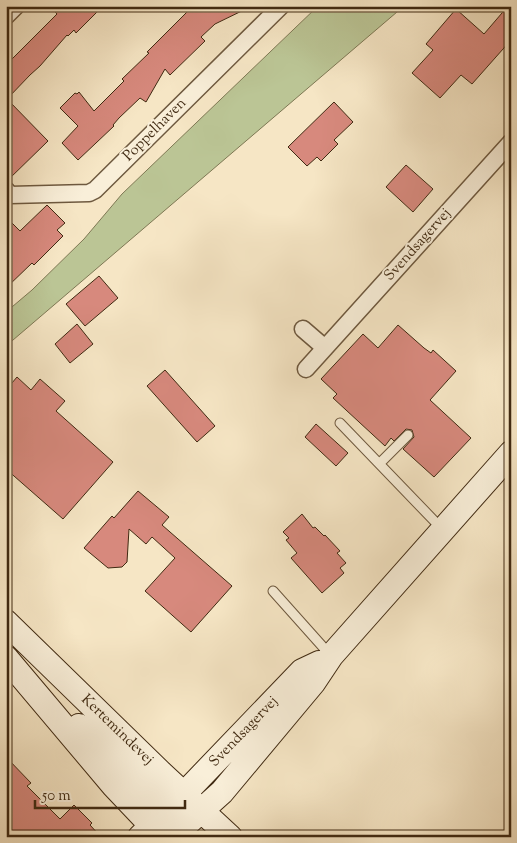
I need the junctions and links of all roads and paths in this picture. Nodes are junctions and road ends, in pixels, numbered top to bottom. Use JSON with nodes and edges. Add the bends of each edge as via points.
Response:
{"nodes":[{"id":1,"x":16,"y":6,"type":"edge"},
{"id":2,"x":280,"y":6,"type":"edge"},
{"id":3,"x":6,"y":16,"type":"edge"},
{"id":4,"x":511,"y":142,"type":"edge"},
{"id":5,"x":6,"y":190,"type":"edge"},
{"id":6,"x":303,"y":329,"type":"dead end"},
{"id":7,"x":325,"y":348,"type":"junction"},
{"id":8,"x":306,"y":369,"type":"dead end"},
{"id":9,"x":340,"y":423,"type":"dead end"},
{"id":10,"x":408,"y":435,"type":"dead end"},
{"id":11,"x":511,"y":453,"type":"edge"},
{"id":12,"x":380,"y":464,"type":"junction"},
{"id":13,"x":443,"y":530,"type":"junction"},
{"id":14,"x":273,"y":591,"type":"dead end"},
{"id":15,"x":6,"y":622,"type":"edge"},
{"id":16,"x":331,"y":656,"type":"junction"},
{"id":17,"x":9,"y":662,"type":"edge"},
{"id":18,"x":176,"y":801,"type":"junction"},
{"id":19,"x":184,"y":830,"type":"edge"},
{"id":20,"x":145,"y":831,"type":"edge"},
{"id":21,"x":230,"y":837,"type":"edge"}],
"edges":[{"from":1,"to":3,"type":"street"},
{"from":2,"to":5,"type":"street","name":"Poppelhaven","via":[[95,190],[89,194],[10,194]]},
{"from":4,"to":7,"type":"street","name":"Svendsagervej"},
{"from":6,"to":7,"type":"street"},
{"from":7,"to":8,"type":"street","name":"Svendsagervej"},
{"from":9,"to":12,"type":"lane"},
{"from":10,"to":12,"type":"lane"},
{"from":11,"to":13,"type":"main road","name":"Svendsagervej"},
{"from":12,"to":13,"type":"lane"},
{"from":13,"to":16,"type":"main road","name":"Svendsagervej"},
{"from":14,"to":16,"type":"lane"},
{"from":15,"to":18,"type":"main road","name":"Kertemindevej"},
{"from":16,"to":18,"type":"main road","name":"Svendsagervej","via":[[302,671]]},
{"from":16,"to":19,"type":"main road","name":"Svendsagervej","via":[[313,683],[222,792]]},
{"from":17,"to":18,"type":"main road","via":[[136,776]]},
{"from":17,"to":20,"type":"main road","via":[[114,786]]},
{"from":18,"to":19,"type":"main road"},
{"from":18,"to":20,"type":"main road","name":"Svendsagervej"},
{"from":19,"to":20,"type":"main road"},
{"from":19,"to":21,"type":"main road"}]}
